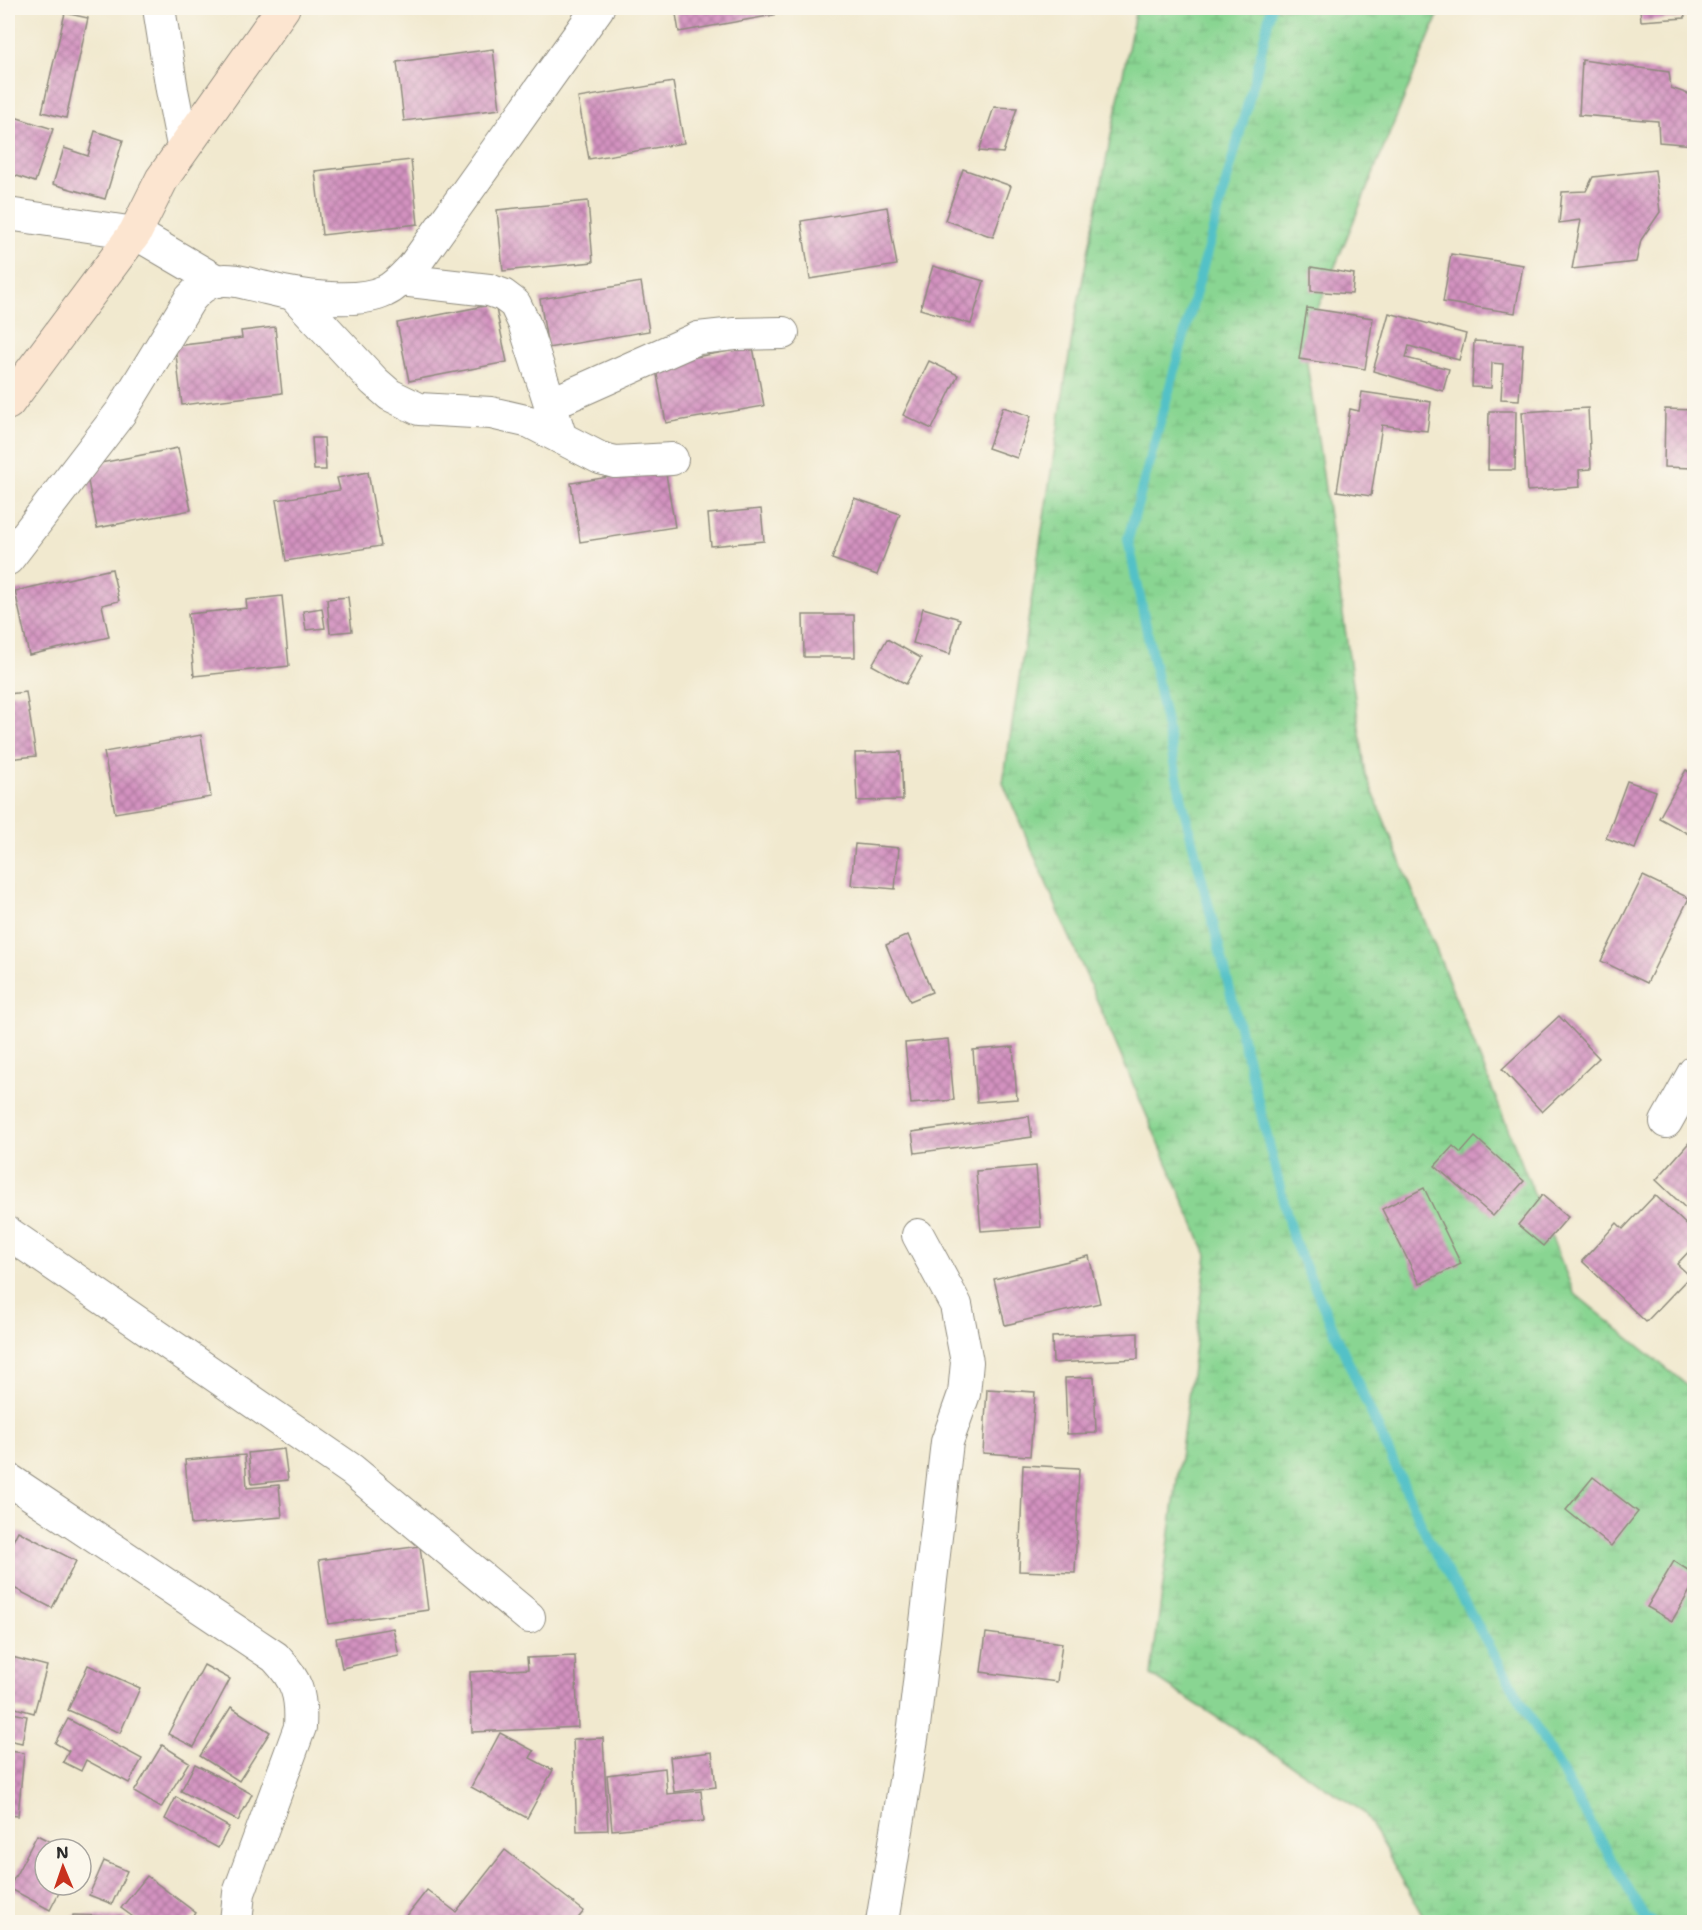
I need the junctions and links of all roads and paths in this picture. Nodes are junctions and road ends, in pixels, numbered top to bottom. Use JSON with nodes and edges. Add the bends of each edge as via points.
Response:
{"nodes":[{"id":1,"x":159,"y":8,"type":"edge"},
{"id":2,"x":284,"y":8,"type":"edge"},
{"id":3,"x":598,"y":8,"type":"edge"},
{"id":4,"x":183,"y":146,"type":"junction"},
{"id":5,"x":8,"y":214,"type":"edge"},
{"id":6,"x":135,"y":233,"type":"junction"},
{"id":7,"x":401,"y":280,"type":"junction"},
{"id":8,"x":217,"y":281,"type":"junction"},
{"id":9,"x":294,"y":295,"type":"junction"},
{"id":10,"x":783,"y":333,"type":"dead end"},
{"id":11,"x":8,"y":403,"type":"edge"},
{"id":12,"x":550,"y":404,"type":"junction"},
{"id":13,"x":561,"y":438,"type":"junction"},
{"id":14,"x":672,"y":459,"type":"dead end"},
{"id":15,"x":8,"y":559,"type":"edge"},
{"id":16,"x":1695,"y":1072,"type":"edge"},
{"id":17,"x":1666,"y":1122,"type":"dead end"},
{"id":18,"x":8,"y":1233,"type":"edge"},
{"id":19,"x":918,"y":1235,"type":"dead end"},
{"id":20,"x":8,"y":1479,"type":"edge"},
{"id":21,"x":529,"y":1617,"type":"dead end"},
{"id":22,"x":236,"y":1923,"type":"edge"},
{"id":23,"x":882,"y":1923,"type":"edge"}],
"edges":[{"from":1,"to":4,"type":"street"},
{"from":2,"to":4,"type":"street"},
{"from":3,"to":7,"type":"street"},
{"from":4,"to":6,"type":"street"},
{"from":5,"to":6,"type":"street"},
{"from":6,"to":8,"type":"street"},
{"from":6,"to":11,"type":"street"},
{"from":7,"to":9,"type":"street","via":[[385,291],[358,298]]},
{"from":7,"to":12,"type":"street","via":[[489,290],[515,304]]},
{"from":8,"to":9,"type":"street","via":[[231,280]]},
{"from":8,"to":15,"type":"street","via":[[201,286],[190,299],[121,412]]},
{"from":9,"to":13,"type":"street","via":[[390,395],[419,409],[491,413],[530,422]]},
{"from":10,"to":12,"type":"street","via":[[698,338]]},
{"from":12,"to":13,"type":"street"},
{"from":13,"to":14,"type":"street","via":[[615,462]]},
{"from":16,"to":17,"type":"street"},
{"from":18,"to":21,"type":"street","via":[[352,1470]]},
{"from":19,"to":23,"type":"street","via":[[956,1305],[967,1362],[964,1394],[947,1442],[914,1726]]},
{"from":20,"to":22,"type":"street","via":[[275,1657],[298,1688],[300,1727],[239,1893]]}]}
